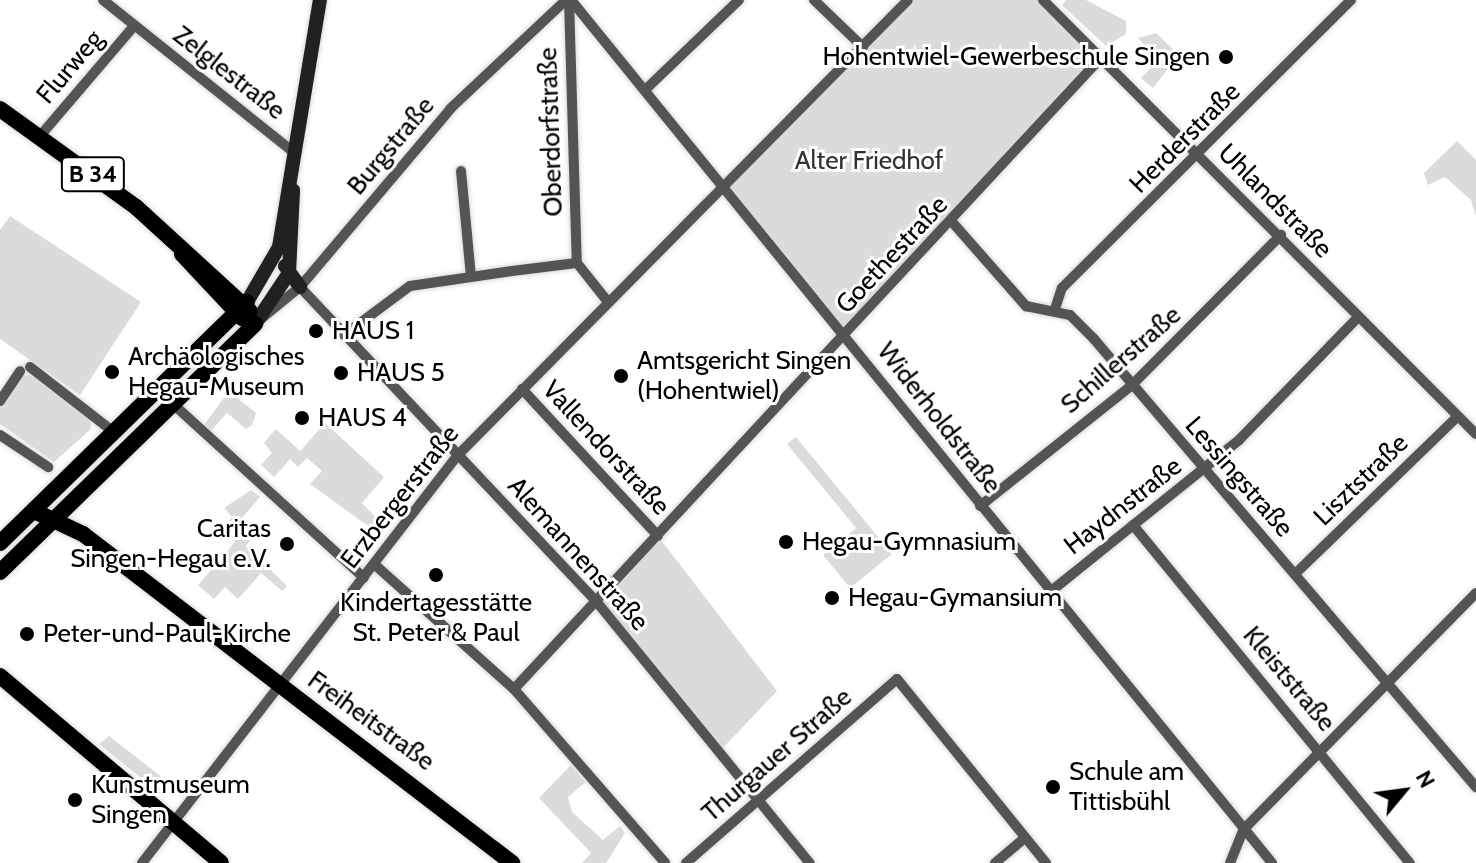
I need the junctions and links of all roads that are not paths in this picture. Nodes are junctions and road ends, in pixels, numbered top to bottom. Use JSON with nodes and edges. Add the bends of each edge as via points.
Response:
{"nodes":[{"id":1,"x":103,"y":0,"type":"edge"},
{"id":2,"x":320,"y":0,"type":"edge"},
{"id":3,"x":569,"y":0,"type":"edge"},
{"id":4,"x":739,"y":0,"type":"edge"},
{"id":5,"x":814,"y":0,"type":"edge"},
{"id":6,"x":908,"y":0,"type":"edge"},
{"id":7,"x":1043,"y":0,"type":"edge"},
{"id":8,"x":1351,"y":0,"type":"edge"},
{"id":9,"x":134,"y":26,"type":"junction"},
{"id":10,"x":863,"y":47,"type":"junction"},
{"id":11,"x":1098,"y":61,"type":"junction"},
{"id":12,"x":645,"y":90,"type":"junction"},
{"id":13,"x":0,"y":109,"type":"edge"},
{"id":14,"x":40,"y":136,"type":"junction"},
{"id":15,"x":291,"y":150,"type":"junction"},
{"id":16,"x":1200,"y":157,"type":"junction"},
{"id":17,"x":461,"y":171,"type":"dead end"},
{"id":18,"x":724,"y":186,"type":"junction"},
{"id":19,"x":953,"y":223,"type":"junction"},
{"id":20,"x":163,"y":231,"type":"junction"},
{"id":21,"x":1281,"y":235,"type":"junction"},
{"id":22,"x":279,"y":247,"type":"junction"},
{"id":23,"x":577,"y":263,"type":"junction"},
{"id":24,"x":289,"y":273,"type":"junction"},
{"id":25,"x":471,"y":276,"type":"junction"},
{"id":26,"x":300,"y":287,"type":"junction"},
{"id":27,"x":247,"y":302,"type":"junction"},
{"id":28,"x":608,"y":302,"type":"junction"},
{"id":29,"x":1055,"y":309,"type":"junction"},
{"id":30,"x":234,"y":315,"type":"junction"},
{"id":31,"x":1358,"y":317,"type":"junction"},
{"id":32,"x":255,"y":324,"type":"junction"},
{"id":33,"x":344,"y":335,"type":"junction"},
{"id":34,"x":847,"y":335,"type":"junction"},
{"id":35,"x":1131,"y":386,"type":"junction"},
{"id":36,"x":522,"y":389,"type":"junction"},
{"id":37,"x":0,"y":401,"type":"edge"},
{"id":38,"x":173,"y":404,"type":"junction"},
{"id":39,"x":1457,"y":417,"type":"junction"},
{"id":40,"x":115,"y":433,"type":"junction"},
{"id":41,"x":1476,"y":434,"type":"edge"},
{"id":42,"x":0,"y":435,"type":"edge"},
{"id":43,"x":457,"y":456,"type":"junction"},
{"id":44,"x":48,"y":467,"type":"dead end"},
{"id":45,"x":1205,"y":469,"type":"junction"},
{"id":46,"x":79,"y":498,"type":"junction"},
{"id":47,"x":980,"y":506,"type":"junction"},
{"id":48,"x":34,"y":511,"type":"junction"},
{"id":49,"x":56,"y":519,"type":"junction"},
{"id":50,"x":1133,"y":525,"type":"junction"},
{"id":51,"x":83,"y":534,"type":"junction"},
{"id":52,"x":658,"y":536,"type":"junction"},
{"id":53,"x":0,"y":543,"type":"edge"},
{"id":54,"x":374,"y":564,"type":"junction"},
{"id":55,"x":0,"y":572,"type":"edge"},
{"id":56,"x":1295,"y":574,"type":"junction"},
{"id":57,"x":364,"y":578,"type":"junction"},
{"id":58,"x":1050,"y":592,"type":"junction"},
{"id":59,"x":1476,"y":593,"type":"edge"},
{"id":60,"x":596,"y":601,"type":"junction"},
{"id":61,"x":0,"y":676,"type":"edge"},
{"id":62,"x":1387,"y":681,"type":"junction"},
{"id":63,"x":279,"y":683,"type":"junction"},
{"id":64,"x":514,"y":689,"type":"junction"},
{"id":65,"x":1319,"y":750,"type":"junction"},
{"id":66,"x":1476,"y":787,"type":"edge"},
{"id":67,"x":759,"y":799,"type":"junction"},
{"id":68,"x":171,"y":825,"type":"junction"},
{"id":69,"x":1244,"y":829,"type":"junction"},
{"id":70,"x":1025,"y":838,"type":"junction"},
{"id":71,"x":142,"y":863,"type":"edge"},
{"id":72,"x":221,"y":863,"type":"edge"},
{"id":73,"x":512,"y":863,"type":"edge"},
{"id":74,"x":665,"y":863,"type":"edge"},
{"id":75,"x":686,"y":863,"type":"edge"},
{"id":76,"x":810,"y":863,"type":"edge"},
{"id":77,"x":995,"y":863,"type":"edge"},
{"id":78,"x":1046,"y":863,"type":"edge"},
{"id":79,"x":1230,"y":863,"type":"edge"},
{"id":80,"x":1272,"y":863,"type":"edge"},
{"id":81,"x":1410,"y":863,"type":"edge"}],
"edges":[{"from":1,"to":9,"type":"street","name":"Zelglestraße"},
{"from":2,"to":15,"type":"main road"},
{"from":3,"to":12,"type":"street","name":"Widerholdstraße"},
{"from":3,"to":23,"type":"street","name":"Oberdorfstraße"},
{"from":3,"to":26,"type":"street","name":"Burgstraße","via":[[451,108]]},
{"from":4,"to":12,"type":"street"},
{"from":5,"to":10,"type":"street"},
{"from":6,"to":10,"type":"street","name":"Erzbergerstraße"},
{"from":7,"to":11,"type":"street","name":"Uhlandstraße"},
{"from":8,"to":16,"type":"street","name":"Herderstraße"},
{"from":9,"to":14,"type":"street","name":"Flurweg"},
{"from":9,"to":15,"type":"street","name":"Zelglestraße"},
{"from":10,"to":18,"type":"street","name":"Erzbergerstraße"},
{"from":11,"to":16,"type":"street","name":"Uhlandstraße"},
{"from":11,"to":19,"type":"street","name":"Goethestraße"},
{"from":12,"to":18,"type":"street","name":"Widerholdstraße"},
{"from":13,"to":14,"type":"main road","number":"B 34"},
{"from":14,"to":20,"type":"main road","number":"B 34"},
{"from":15,"to":22,"type":"main road"},
{"from":15,"to":24,"type":"main road","via":[[295,245]]},
{"from":16,"to":21,"type":"street","name":"Uhlandstraße"},
{"from":16,"to":29,"type":"street","name":"Herderstraße","via":[[1062,288]]},
{"from":17,"to":25,"type":"street"},
{"from":18,"to":28,"type":"street","name":"Erzbergerstraße"},
{"from":18,"to":34,"type":"street","name":"Widerholdstraße"},
{"from":19,"to":29,"type":"street","name":"Lessingstraße","via":[[1026,306]]},
{"from":19,"to":34,"type":"street","name":"Goethestraße"},
{"from":20,"to":27,"type":"main road","number":"B 34"},
{"from":20,"to":30,"type":"main road","number":"B 34"},
{"from":21,"to":31,"type":"street","name":"Uhlandstraße"},
{"from":21,"to":35,"type":"street","name":"Schillerstraße"},
{"from":22,"to":24,"type":"main road"},
{"from":22,"to":27,"type":"main road"},
{"from":23,"to":25,"type":"street"},
{"from":23,"to":28,"type":"street"},
{"from":24,"to":26,"type":"main road"},
{"from":24,"to":32,"type":"main road"},
{"from":25,"to":33,"type":"street","via":[[410,286]]},
{"from":26,"to":32,"type":"street","name":"Burgstraße"},
{"from":26,"to":33,"type":"street","name":"Alemannenstraße"},
{"from":27,"to":30,"type":"main road"},
{"from":27,"to":32,"type":"main road","number":"B 34"},
{"from":28,"to":36,"type":"street","name":"Erzbergerstraße"},
{"from":29,"to":35,"type":"street","name":"Lessingstraße","via":[[1070,315]]},
{"from":30,"to":32,"type":"main road","number":"B 34"},
{"from":30,"to":40,"type":"main road"},
{"from":31,"to":39,"type":"street","name":"Uhlandstraße"},
{"from":31,"to":45,"type":"street","name":"Haydnstraße"},
{"from":32,"to":38,"type":"main road"},
{"from":33,"to":43,"type":"street","name":"Alemannenstraße"},
{"from":34,"to":47,"type":"street","name":"Widerholdstraße"},
{"from":34,"to":52,"type":"street","name":"Goethestraße"},
{"from":35,"to":45,"type":"street","name":"Lessingstraße"},
{"from":35,"to":47,"type":"street","name":"Schillerstraße"},
{"from":36,"to":43,"type":"street","name":"Erzbergerstraße"},
{"from":36,"to":52,"type":"street","name":"Vallendorstraße"},
{"from":37,"to":40,"type":"street","via":[[25,369]]},
{"from":38,"to":46,"type":"main road"},
{"from":38,"to":57,"type":"street"},
{"from":39,"to":41,"type":"street","name":"Uhlandstraße"},
{"from":39,"to":56,"type":"street","name":"Lisztstraße"},
{"from":40,"to":48,"type":"main road"},
{"from":42,"to":44,"type":"street"},
{"from":43,"to":54,"type":"street","name":"Erzbergerstraße"},
{"from":43,"to":60,"type":"street","name":"Alemannenstraße"},
{"from":45,"to":50,"type":"street","name":"Haydnstraße"},
{"from":45,"to":56,"type":"street","name":"Lessingstraße"},
{"from":46,"to":49,"type":"main road"},
{"from":46,"to":51,"type":"main road"},
{"from":47,"to":58,"type":"street","name":"Widerholdstraße"},
{"from":48,"to":49,"type":"main road","name":"Freiheitstraße"},
{"from":48,"to":53,"type":"main road"},
{"from":49,"to":51,"type":"main road","name":"Freiheitstraße"},
{"from":49,"to":55,"type":"main road"},
{"from":50,"to":58,"type":"street","name":"Haydnstraße"},
{"from":50,"to":65,"type":"street","name":"Kleiststraße"},
{"from":51,"to":63,"type":"main road","name":"Freiheitstraße"},
{"from":52,"to":60,"type":"street","name":"Goethestraße"},
{"from":54,"to":57,"type":"street","name":"Erzbergerstraße"},
{"from":54,"to":64,"type":"street"},
{"from":56,"to":62,"type":"street","name":"Lessingstraße"},
{"from":57,"to":63,"type":"street","name":"Erzbergerstraße"},
{"from":58,"to":69,"type":"street","name":"Widerholdstraße"},
{"from":59,"to":62,"type":"street"},
{"from":60,"to":64,"type":"street","name":"Goethestraße"},
{"from":60,"to":67,"type":"street","name":"Alemannenstraße"},
{"from":61,"to":68,"type":"main road"},
{"from":62,"to":65,"type":"street"},
{"from":62,"to":66,"type":"street","name":"Lessingstraße"},
{"from":63,"to":68,"type":"street","name":"Erzbergerstraße"},
{"from":63,"to":73,"type":"main road","name":"Freiheitstraße"},
{"from":64,"to":74,"type":"street"},
{"from":65,"to":69,"type":"street"},
{"from":65,"to":81,"type":"street","name":"Kleiststraße"},
{"from":67,"to":70,"type":"street","name":"Thurgauer Straße","via":[[897,679]]},
{"from":67,"to":75,"type":"street","name":"Thurgauer Straße"},
{"from":67,"to":76,"type":"street","name":"Alemannenstraße"},
{"from":68,"to":71,"type":"street","name":"Erzbergerstraße"},
{"from":68,"to":72,"type":"main road"},
{"from":69,"to":79,"type":"street"},
{"from":69,"to":80,"type":"street","name":"Widerholdstraße"},
{"from":70,"to":77,"type":"street"},
{"from":70,"to":78,"type":"street"}]}
